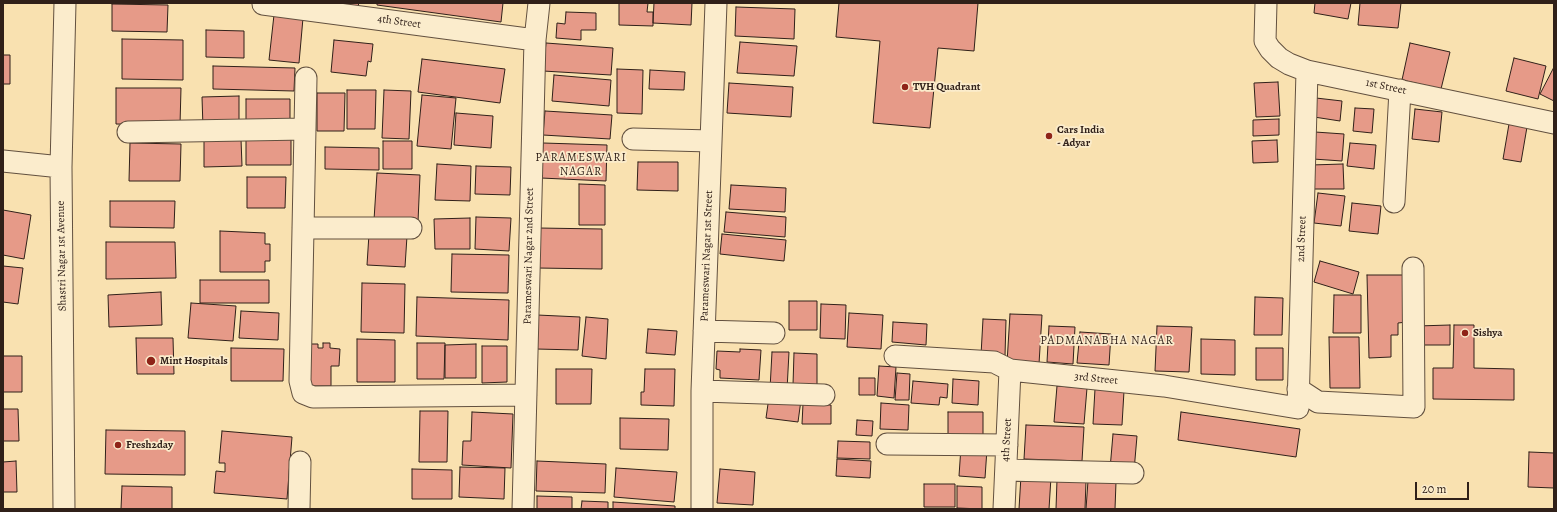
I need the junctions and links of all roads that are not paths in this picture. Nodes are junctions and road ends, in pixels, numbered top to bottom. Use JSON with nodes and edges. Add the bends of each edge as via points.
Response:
{"nodes":[{"id":1,"x":65,"y":3,"type":"edge"},
{"id":2,"x":539,"y":3,"type":"edge"},
{"id":3,"x":716,"y":3,"type":"edge"},
{"id":4,"x":1266,"y":3,"type":"edge"},
{"id":5,"x":263,"y":4,"type":"edge"},
{"id":6,"x":535,"y":40,"type":"junction"},
{"id":7,"x":1307,"y":70,"type":"junction"},
{"id":8,"x":306,"y":78,"type":"dead end"},
{"id":9,"x":1400,"y":90,"type":"junction"},
{"id":10,"x":1554,"y":123,"type":"edge"},
{"id":11,"x":305,"y":129,"type":"junction"},
{"id":12,"x":128,"y":132,"type":"dead end"},
{"id":13,"x":633,"y":139,"type":"dead end"},
{"id":14,"x":711,"y":141,"type":"junction"},
{"id":15,"x":3,"y":161,"type":"edge"},
{"id":16,"x":61,"y":167,"type":"junction"},
{"id":17,"x":1394,"y":202,"type":"dead end"},
{"id":18,"x":303,"y":228,"type":"junction"},
{"id":19,"x":411,"y":228,"type":"dead end"},
{"id":20,"x":1412,"y":268,"type":"dead end"},
{"id":21,"x":704,"y":331,"type":"junction"},
{"id":22,"x":774,"y":333,"type":"dead end"},
{"id":23,"x":894,"y":356,"type":"dead end"},
{"id":24,"x":1010,"y":370,"type":"junction"},
{"id":25,"x":702,"y":391,"type":"junction"},
{"id":26,"x":526,"y":395,"type":"junction"},
{"id":27,"x":824,"y":395,"type":"dead end"},
{"id":28,"x":1298,"y":399,"type":"junction"},
{"id":29,"x":887,"y":444,"type":"dead end"},
{"id":30,"x":1007,"y":445,"type":"junction"},
{"id":31,"x":300,"y":462,"type":"dead end"},
{"id":32,"x":1006,"y":470,"type":"junction"},
{"id":33,"x":1133,"y":473,"type":"dead end"},
{"id":34,"x":64,"y":509,"type":"edge"},
{"id":35,"x":299,"y":509,"type":"edge"},
{"id":36,"x":523,"y":509,"type":"edge"},
{"id":37,"x":702,"y":509,"type":"edge"},
{"id":38,"x":1004,"y":509,"type":"edge"}],
"edges":[{"from":1,"to":16,"type":"street","name":"Shastri Nagar 1st Avenue"},
{"from":2,"to":6,"type":"street","name":"Parameswari Nagar 2nd Street"},
{"from":3,"to":14,"type":"street","name":"Parameswari Nagar 1st Street"},
{"from":4,"to":7,"type":"street","name":"1st Street","via":[[1265,41],[1279,58]]},
{"from":5,"to":6,"type":"street","name":"4th Street"},
{"from":6,"to":26,"type":"street","name":"Parameswari Nagar 2nd Street"},
{"from":7,"to":9,"type":"street","name":"1st Street"},
{"from":7,"to":28,"type":"street","name":"2nd Street"},
{"from":8,"to":11,"type":"street"},
{"from":9,"to":10,"type":"street","name":"1st Street"},
{"from":9,"to":17,"type":"street"},
{"from":11,"to":12,"type":"street"},
{"from":11,"to":18,"type":"street"},
{"from":13,"to":14,"type":"street"},
{"from":14,"to":21,"type":"street","name":"Parameswari Nagar 1st Street"},
{"from":15,"to":16,"type":"street"},
{"from":16,"to":34,"type":"street","name":"Shastri Nagar 1st Avenue"},
{"from":18,"to":19,"type":"street"},
{"from":18,"to":26,"type":"street","via":[[300,381],[303,394],[313,397]]},
{"from":20,"to":28,"type":"street","via":[[1414,407]]},
{"from":21,"to":22,"type":"street"},
{"from":21,"to":25,"type":"street","name":"Parameswari Nagar 1st Street"},
{"from":23,"to":24,"type":"street","name":"3rd Street","via":[[994,362]]},
{"from":24,"to":28,"type":"street","name":"3rd Street"},
{"from":24,"to":30,"type":"street","name":"4th Street"},
{"from":25,"to":27,"type":"street"},
{"from":25,"to":37,"type":"street","name":"Parameswari Nagar 1st Street"},
{"from":26,"to":36,"type":"street","name":"Parameswari Nagar 2nd Street"},
{"from":29,"to":30,"type":"street"},
{"from":30,"to":32,"type":"street","name":"4th Street"},
{"from":31,"to":35,"type":"street"},
{"from":32,"to":33,"type":"street"},
{"from":32,"to":38,"type":"street","name":"4th Street"}]}
